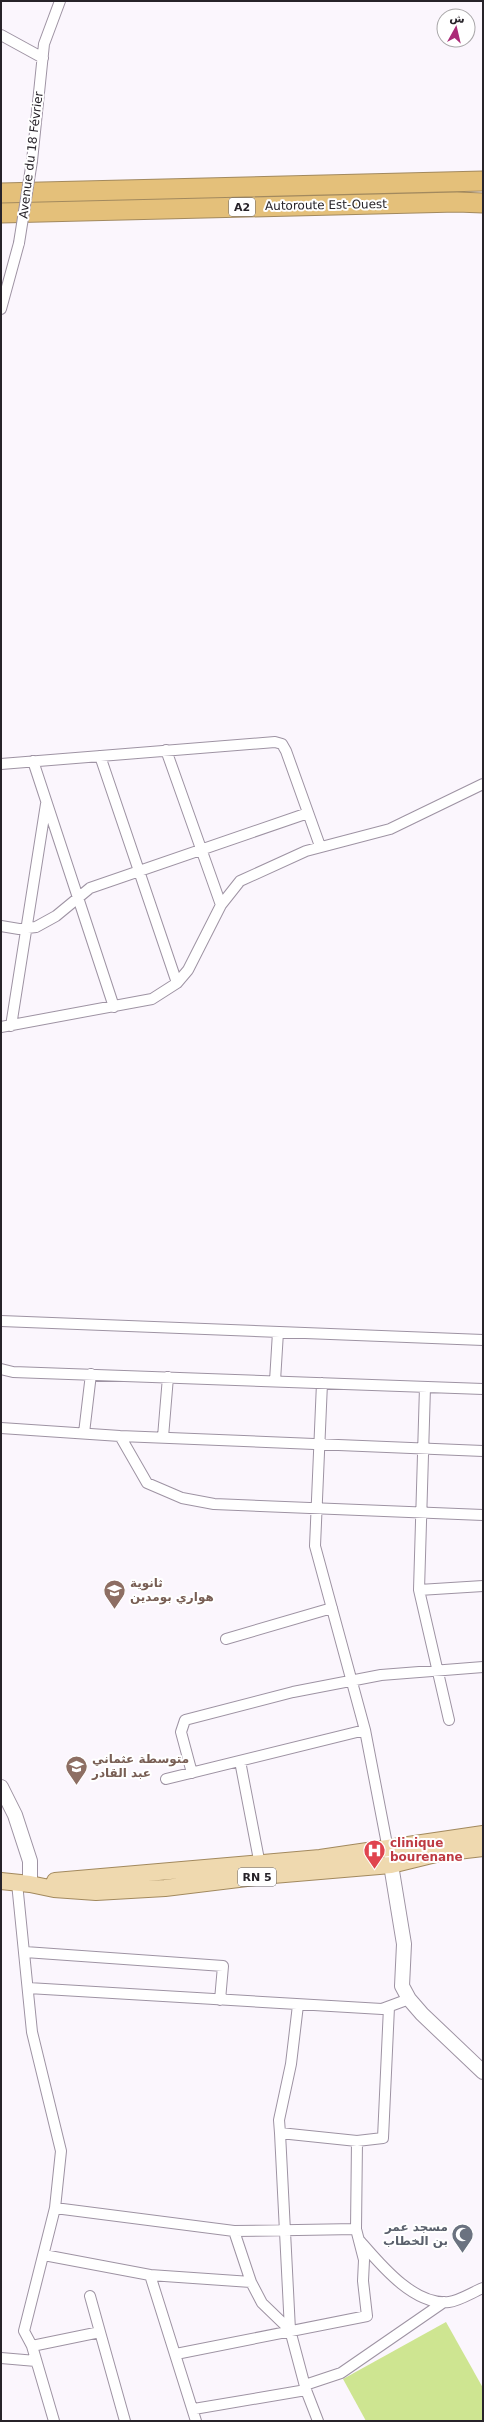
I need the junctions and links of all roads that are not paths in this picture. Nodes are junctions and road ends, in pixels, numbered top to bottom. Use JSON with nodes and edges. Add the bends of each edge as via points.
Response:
{"nodes":[{"id":1,"x":60,"y":1,"type":"edge"},
{"id":2,"x":1,"y":35,"type":"edge"},
{"id":3,"x":43,"y":58,"type":"junction"},
{"id":4,"x":483,"y":181,"type":"edge"},
{"id":5,"x":1,"y":193,"type":"edge"},
{"id":6,"x":483,"y":203,"type":"edge"},
{"id":7,"x":1,"y":213,"type":"edge"},
{"id":8,"x":1,"y":308,"type":"edge"},
{"id":9,"x":166,"y":750,"type":"junction"},
{"id":10,"x":100,"y":756,"type":"junction"},
{"id":11,"x":33,"y":761,"type":"junction"},
{"id":12,"x":1,"y":764,"type":"edge"},
{"id":13,"x":483,"y":784,"type":"edge"},
{"id":14,"x":46,"y":802,"type":"junction"},
{"id":15,"x":308,"y":813,"type":"junction"},
{"id":16,"x":320,"y":846,"type":"junction"},
{"id":17,"x":201,"y":850,"type":"junction"},
{"id":18,"x":139,"y":871,"type":"junction"},
{"id":19,"x":78,"y":896,"type":"junction"},
{"id":20,"x":221,"y":905,"type":"junction"},
{"id":21,"x":1,"y":926,"type":"edge"},
{"id":22,"x":26,"y":929,"type":"junction"},
{"id":23,"x":177,"y":983,"type":"junction"},
{"id":24,"x":114,"y":1007,"type":"junction"},
{"id":25,"x":6,"y":1026,"type":"edge"},
{"id":26,"x":1,"y":1321,"type":"edge"},
{"id":27,"x":278,"y":1332,"type":"junction"},
{"id":28,"x":483,"y":1340,"type":"edge"},
{"id":29,"x":1,"y":1369,"type":"edge"},
{"id":30,"x":90,"y":1374,"type":"junction"},
{"id":31,"x":168,"y":1377,"type":"junction"},
{"id":32,"x":275,"y":1381,"type":"junction"},
{"id":33,"x":322,"y":1383,"type":"junction"},
{"id":34,"x":425,"y":1387,"type":"junction"},
{"id":35,"x":483,"y":1389,"type":"edge"},
{"id":36,"x":1,"y":1428,"type":"edge"},
{"id":37,"x":84,"y":1433,"type":"junction"},
{"id":38,"x":120,"y":1436,"type":"junction"},
{"id":39,"x":163,"y":1437,"type":"junction"},
{"id":40,"x":321,"y":1444,"type":"junction"},
{"id":41,"x":423,"y":1448,"type":"junction"},
{"id":42,"x":483,"y":1451,"type":"edge"},
{"id":43,"x":316,"y":1510,"type":"junction"},
{"id":44,"x":420,"y":1514,"type":"junction"},
{"id":45,"x":483,"y":1515,"type":"edge"},
{"id":46,"x":483,"y":1586,"type":"edge"},
{"id":47,"x":419,"y":1590,"type":"junction"},
{"id":48,"x":332,"y":1608,"type":"junction"},
{"id":49,"x":226,"y":1639,"type":"dead end"},
{"id":50,"x":483,"y":1667,"type":"edge"},
{"id":51,"x":439,"y":1670,"type":"junction"},
{"id":52,"x":351,"y":1682,"type":"junction"},
{"id":53,"x":449,"y":1720,"type":"dead end"},
{"id":54,"x":365,"y":1730,"type":"junction"},
{"id":55,"x":240,"y":1761,"type":"junction"},
{"id":56,"x":192,"y":1773,"type":"junction"},
{"id":57,"x":166,"y":1778,"type":"dead end"},
{"id":58,"x":1,"y":1787,"type":"edge"},
{"id":59,"x":483,"y":1834,"type":"edge"},
{"id":60,"x":386,"y":1847,"type":"junction"},
{"id":61,"x":483,"y":1848,"type":"edge"},
{"id":62,"x":260,"y":1864,"type":"junction"},
{"id":63,"x":390,"y":1865,"type":"junction"},
{"id":64,"x":16,"y":1882,"type":"edge"},
{"id":65,"x":25,"y":1952,"type":"junction"},
{"id":66,"x":28,"y":1988,"type":"junction"},
{"id":67,"x":409,"y":1999,"type":"junction"},
{"id":68,"x":220,"y":2000,"type":"junction"},
{"id":69,"x":298,"y":2005,"type":"junction"},
{"id":70,"x":389,"y":2007,"type":"junction"},
{"id":71,"x":483,"y":2072,"type":"edge"},
{"id":72,"x":280,"y":2133,"type":"junction"},
{"id":73,"x":357,"y":2141,"type":"junction"},
{"id":74,"x":55,"y":2208,"type":"junction"},
{"id":75,"x":356,"y":2229,"type":"junction"},
{"id":76,"x":285,"y":2230,"type":"junction"},
{"id":77,"x":234,"y":2231,"type":"junction"},
{"id":78,"x":358,"y":2239,"type":"junction"},
{"id":79,"x":44,"y":2255,"type":"junction"},
{"id":80,"x":150,"y":2275,"type":"junction"},
{"id":81,"x":251,"y":2282,"type":"junction"},
{"id":82,"x":483,"y":2288,"type":"edge"},
{"id":83,"x":90,"y":2296,"type":"dead end"},
{"id":84,"x":444,"y":2302,"type":"junction"},
{"id":85,"x":290,"y":2330,"type":"junction"},
{"id":86,"x":100,"y":2332,"type":"junction"},
{"id":87,"x":32,"y":2346,"type":"junction"},
{"id":88,"x":176,"y":2354,"type":"junction"},
{"id":89,"x":1,"y":2358,"type":"edge"},
{"id":90,"x":36,"y":2360,"type":"junction"},
{"id":91,"x":306,"y":2387,"type":"junction"},
{"id":92,"x":194,"y":2409,"type":"junction"},
{"id":93,"x":54,"y":2421,"type":"edge"},
{"id":94,"x":125,"y":2421,"type":"edge"},
{"id":95,"x":196,"y":2421,"type":"edge"},
{"id":96,"x":318,"y":2421,"type":"edge"}],
"edges":[{"from":1,"to":3,"type":"street","name":"Avenue du 18 Février","via":[[44,44]]},
{"from":2,"to":3,"type":"street"},
{"from":3,"to":8,"type":"street","name":"Avenue du 18 Février","bridge":true,"via":[[32,161],[19,243]]},
{"from":4,"to":5,"type":"highway","name":"Autoroute Est-Ouest","number":"A2"},
{"from":6,"to":7,"type":"highway","name":"Autoroute Est-Ouest","number":"A2"},
{"from":9,"to":10,"type":"street"},
{"from":9,"to":15,"type":"street","via":[[278,742],[286,750]]},
{"from":9,"to":17,"type":"street"},
{"from":10,"to":11,"type":"street"},
{"from":10,"to":18,"type":"street"},
{"from":11,"to":12,"type":"street"},
{"from":11,"to":14,"type":"street"},
{"from":13,"to":16,"type":"street","via":[[390,829]]},
{"from":14,"to":19,"type":"street"},
{"from":14,"to":22,"type":"street"},
{"from":15,"to":16,"type":"street"},
{"from":15,"to":17,"type":"street"},
{"from":16,"to":20,"type":"street","via":[[292,856],[240,881]]},
{"from":17,"to":18,"type":"street"},
{"from":17,"to":20,"type":"street"},
{"from":18,"to":19,"type":"street","via":[[90,888]]},
{"from":18,"to":23,"type":"street"},
{"from":19,"to":22,"type":"street","via":[[48,921]]},
{"from":19,"to":24,"type":"street"},
{"from":20,"to":23,"type":"street","via":[[188,970]]},
{"from":21,"to":22,"type":"street"},
{"from":22,"to":25,"type":"street"},
{"from":23,"to":24,"type":"street","via":[[152,999]]},
{"from":24,"to":25,"type":"street"},
{"from":26,"to":27,"type":"street"},
{"from":27,"to":28,"type":"street"},
{"from":27,"to":32,"type":"street"},
{"from":29,"to":30,"type":"street","via":[[13,1372]]},
{"from":30,"to":31,"type":"street"},
{"from":30,"to":37,"type":"street"},
{"from":31,"to":32,"type":"street"},
{"from":31,"to":39,"type":"street"},
{"from":32,"to":33,"type":"street"},
{"from":33,"to":34,"type":"street"},
{"from":33,"to":40,"type":"street"},
{"from":34,"to":35,"type":"street"},
{"from":34,"to":41,"type":"street"},
{"from":36,"to":37,"type":"street"},
{"from":37,"to":38,"type":"street"},
{"from":38,"to":39,"type":"street"},
{"from":38,"to":43,"type":"street","via":[[147,1483],[182,1498],[214,1504]]},
{"from":39,"to":40,"type":"street"},
{"from":40,"to":41,"type":"street"},
{"from":40,"to":43,"type":"street"},
{"from":41,"to":42,"type":"street"},
{"from":41,"to":44,"type":"street"},
{"from":43,"to":44,"type":"street"},
{"from":43,"to":48,"type":"street","via":[[315,1546]]},
{"from":44,"to":45,"type":"street"},
{"from":44,"to":47,"type":"street"},
{"from":46,"to":47,"type":"street"},
{"from":47,"to":51,"type":"street"},
{"from":48,"to":49,"type":"street"},
{"from":48,"to":52,"type":"street"},
{"from":50,"to":51,"type":"street"},
{"from":51,"to":52,"type":"street","via":[[381,1675]]},
{"from":51,"to":53,"type":"street"},
{"from":52,"to":54,"type":"street"},
{"from":52,"to":56,"type":"street","via":[[293,1692],[185,1720],[182,1732]]},
{"from":54,"to":55,"type":"street"},
{"from":54,"to":60,"type":"street"},
{"from":55,"to":56,"type":"street"},
{"from":55,"to":62,"type":"street"},
{"from":56,"to":57,"type":"street"},
{"from":58,"to":64,"type":"main road","via":[[15,1815],[30,1861]]},
{"from":59,"to":60,"type":"main road","number":"RN 5"},
{"from":60,"to":62,"type":"main road","number":"RN 5","via":[[320,1858]]},
{"from":60,"to":63,"type":"street"},
{"from":61,"to":63,"type":"main road","number":"RN 5","via":[[440,1853]]},
{"from":62,"to":64,"type":"main road","number":"RN 5"},
{"from":63,"to":64,"type":"main road","number":"RN 5","via":[[165,1888],[96,1892],[54,1889]]},
{"from":63,"to":67,"type":"main road","via":[[404,1944],[402,1986]]},
{"from":64,"to":65,"type":"street"},
{"from":65,"to":66,"type":"street"},
{"from":65,"to":68,"type":"street","via":[[223,1966]]},
{"from":66,"to":68,"type":"street"},
{"from":66,"to":74,"type":"street","via":[[32,2032],[61,2151]]},
{"from":67,"to":70,"type":"street"},
{"from":67,"to":71,"type":"main road","via":[[441,2034]]},
{"from":68,"to":69,"type":"street"},
{"from":69,"to":70,"type":"street","via":[[382,2009]]},
{"from":69,"to":72,"type":"street","via":[[291,2064],[279,2120]]},
{"from":70,"to":73,"type":"street","via":[[382,2138]]},
{"from":72,"to":73,"type":"street"},
{"from":72,"to":76,"type":"street"},
{"from":73,"to":75,"type":"street"},
{"from":74,"to":77,"type":"street"},
{"from":74,"to":79,"type":"street"},
{"from":75,"to":76,"type":"street"},
{"from":75,"to":78,"type":"street"},
{"from":76,"to":77,"type":"street"},
{"from":76,"to":85,"type":"street"},
{"from":77,"to":81,"type":"street"},
{"from":78,"to":84,"type":"street","via":[[387,2272],[408,2289],[432,2300]]},
{"from":78,"to":85,"type":"street","via":[[364,2260],[363,2281],[367,2316]]},
{"from":79,"to":80,"type":"street"},
{"from":79,"to":87,"type":"street","via":[[24,2331]]},
{"from":80,"to":81,"type":"street"},
{"from":80,"to":88,"type":"street"},
{"from":81,"to":85,"type":"street","via":[[262,2303]]},
{"from":82,"to":84,"type":"street"},
{"from":83,"to":86,"type":"street"},
{"from":84,"to":91,"type":"street","via":[[341,2373]]},
{"from":85,"to":88,"type":"street"},
{"from":85,"to":91,"type":"street"},
{"from":86,"to":87,"type":"street"},
{"from":86,"to":94,"type":"street"},
{"from":87,"to":90,"type":"street"},
{"from":88,"to":92,"type":"street"},
{"from":89,"to":90,"type":"street"},
{"from":90,"to":93,"type":"street"},
{"from":91,"to":92,"type":"street"},
{"from":91,"to":96,"type":"street"},
{"from":92,"to":95,"type":"street"}]}
